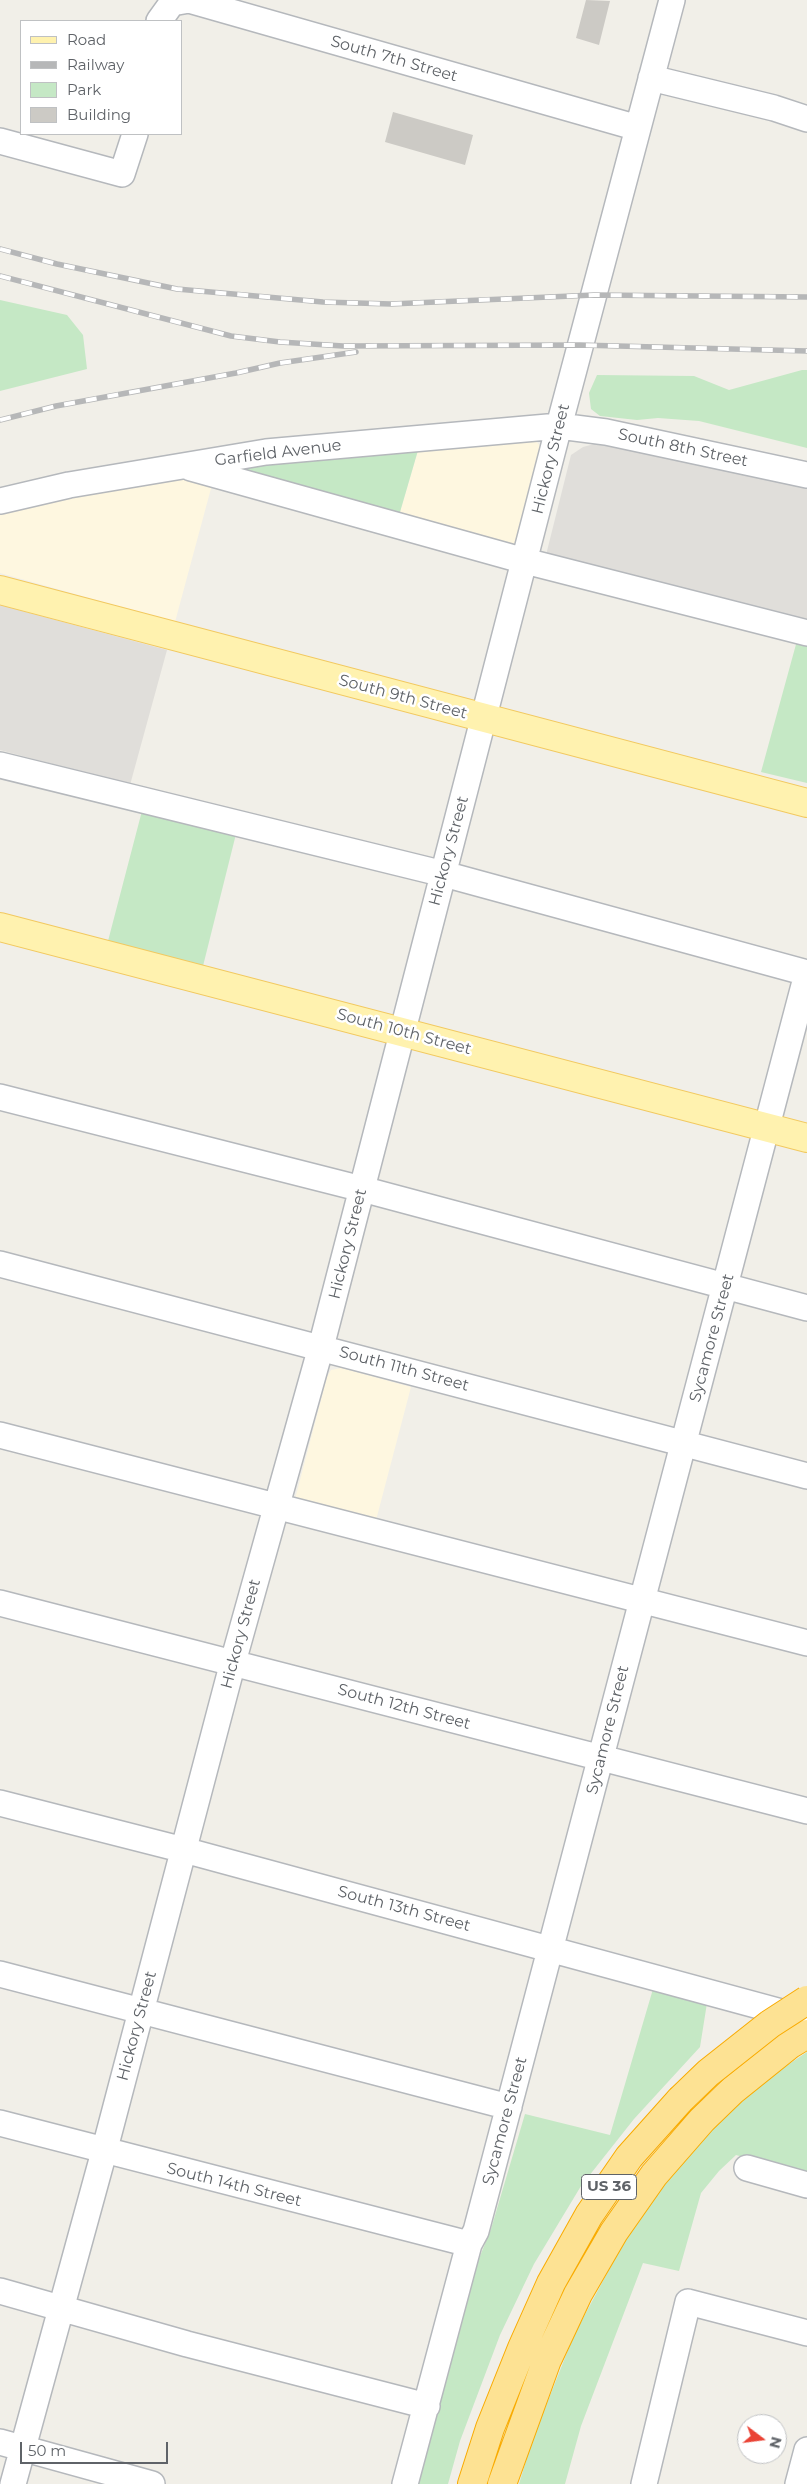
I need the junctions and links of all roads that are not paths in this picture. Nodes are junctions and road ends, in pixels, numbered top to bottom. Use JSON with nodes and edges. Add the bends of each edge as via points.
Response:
{"nodes":[{"id":1,"x":672,"y":0,"type":"edge"},
{"id":2,"x":160,"y":20,"type":"edge"},
{"id":3,"x":651,"y":78,"type":"junction"},
{"id":4,"x":807,"y":119,"type":"edge"},
{"id":5,"x":638,"y":128,"type":"junction"},
{"id":6,"x":135,"y":135,"type":"edge"},
{"id":7,"x":0,"y":141,"type":"edge"},
{"id":8,"x":559,"y":426,"type":"junction"},
{"id":9,"x":184,"y":466,"type":"junction"},
{"id":10,"x":807,"y":475,"type":"edge"},
{"id":11,"x":0,"y":501,"type":"edge"},
{"id":12,"x":525,"y":561,"type":"junction"},
{"id":13,"x":0,"y":590,"type":"edge"},
{"id":14,"x":807,"y":633,"type":"edge"},
{"id":15,"x":484,"y":718,"type":"junction"},
{"id":16,"x":0,"y":765,"type":"edge"},
{"id":17,"x":807,"y":803,"type":"edge"},
{"id":18,"x":444,"y":874,"type":"junction"},
{"id":19,"x":0,"y":927,"type":"edge"},
{"id":20,"x":807,"y":974,"type":"edge"},
{"id":21,"x":402,"y":1032,"type":"junction"},
{"id":22,"x":0,"y":1097,"type":"edge"},
{"id":23,"x":766,"y":1127,"type":"junction"},
{"id":24,"x":807,"y":1138,"type":"edge"},
{"id":25,"x":362,"y":1189,"type":"junction"},
{"id":26,"x":0,"y":1264,"type":"edge"},
{"id":27,"x":726,"y":1287,"type":"junction"},
{"id":28,"x":807,"y":1308,"type":"edge"},
{"id":29,"x":321,"y":1347,"type":"junction"},
{"id":30,"x":0,"y":1435,"type":"edge"},
{"id":31,"x":683,"y":1444,"type":"junction"},
{"id":32,"x":807,"y":1476,"type":"edge"},
{"id":33,"x":277,"y":1507,"type":"junction"},
{"id":34,"x":641,"y":1600,"type":"junction"},
{"id":35,"x":0,"y":1603,"type":"edge"},
{"id":36,"x":807,"y":1643,"type":"edge"},
{"id":37,"x":233,"y":1662,"type":"junction"},
{"id":38,"x":600,"y":1758,"type":"junction"},
{"id":39,"x":0,"y":1803,"type":"edge"},
{"id":40,"x":807,"y":1811,"type":"edge"},
{"id":41,"x":184,"y":1850,"type":"junction"},
{"id":42,"x":551,"y":1949,"type":"junction"},
{"id":43,"x":0,"y":1974,"type":"edge"},
{"id":44,"x":807,"y":2000,"type":"edge"},
{"id":45,"x":141,"y":2011,"type":"junction"},
{"id":46,"x":807,"y":2019,"type":"edge"},
{"id":47,"x":807,"y":2034,"type":"edge"},
{"id":48,"x":509,"y":2106,"type":"junction"},
{"id":49,"x":0,"y":2123,"type":"edge"},
{"id":50,"x":104,"y":2152,"type":"junction"},
{"id":51,"x":747,"y":2168,"type":"dead end"},
{"id":52,"x":807,"y":2185,"type":"edge"},
{"id":53,"x":469,"y":2244,"type":"junction"},
{"id":54,"x":0,"y":2291,"type":"edge"},
{"id":55,"x":60,"y":2308,"type":"junction"},
{"id":56,"x":807,"y":2333,"type":"edge"},
{"id":57,"x":427,"y":2406,"type":"junction"},
{"id":58,"x":11,"y":2445,"type":"edge"},
{"id":59,"x":807,"y":2450,"type":"edge"},
{"id":60,"x":13,"y":2484,"type":"edge"},
{"id":61,"x":152,"y":2484,"type":"edge"},
{"id":62,"x":406,"y":2484,"type":"edge"},
{"id":63,"x":472,"y":2484,"type":"edge"},
{"id":64,"x":502,"y":2484,"type":"edge"},
{"id":65,"x":644,"y":2484,"type":"edge"},
{"id":66,"x":798,"y":2484,"type":"edge"}],
"edges":[{"from":1,"to":3,"type":"street","name":"Hickory Street"},
{"from":2,"to":5,"type":"street","name":"South 7th Street","via":[[172,3],[188,0]]},
{"from":3,"to":4,"type":"street"},
{"from":3,"to":5,"type":"street","name":"Hickory Street"},
{"from":5,"to":8,"type":"street","name":"Hickory Street"},
{"from":6,"to":7,"type":"street","via":[[122,174]]},
{"from":8,"to":9,"type":"street","name":"Garfield Avenue","via":[[266,452]]},
{"from":8,"to":10,"type":"street","name":"South 8th Street","via":[[606,432]]},
{"from":8,"to":12,"type":"street","name":"Hickory Street"},
{"from":9,"to":11,"type":"street","name":"Garfield Avenue","via":[[69,485]]},
{"from":9,"to":12,"type":"street"},
{"from":12,"to":14,"type":"street"},
{"from":12,"to":15,"type":"street","name":"Hickory Street"},
{"from":13,"to":15,"type":"main road","name":"South 9th Street"},
{"from":15,"to":17,"type":"main road","name":"South 9th Street"},
{"from":15,"to":18,"type":"street","name":"Hickory Street"},
{"from":16,"to":18,"type":"street"},
{"from":18,"to":20,"type":"street"},
{"from":18,"to":21,"type":"street","name":"Hickory Street"},
{"from":19,"to":21,"type":"main road","name":"South 10th Street"},
{"from":20,"to":23,"type":"street","name":"Sycamore Street"},
{"from":21,"to":23,"type":"main road","name":"South 10th Street"},
{"from":21,"to":25,"type":"street","name":"Hickory Street"},
{"from":22,"to":25,"type":"street"},
{"from":23,"to":24,"type":"main road","name":"South 10th Street"},
{"from":23,"to":27,"type":"street","name":"Sycamore Street"},
{"from":25,"to":27,"type":"street"},
{"from":25,"to":29,"type":"street","name":"Hickory Street"},
{"from":26,"to":29,"type":"street","name":"South 11th Street"},
{"from":27,"to":28,"type":"street"},
{"from":27,"to":31,"type":"street","name":"Sycamore Street"},
{"from":29,"to":31,"type":"street","name":"South 11th Street"},
{"from":29,"to":33,"type":"street","name":"Hickory Street"},
{"from":30,"to":33,"type":"street"},
{"from":31,"to":32,"type":"street","name":"South 11th Street"},
{"from":31,"to":34,"type":"street","name":"Sycamore Street"},
{"from":33,"to":34,"type":"street"},
{"from":33,"to":37,"type":"street","name":"Hickory Street"},
{"from":34,"to":36,"type":"street"},
{"from":34,"to":38,"type":"street","name":"Sycamore Street"},
{"from":35,"to":37,"type":"street","name":"South 12th Street"},
{"from":37,"to":38,"type":"street","name":"South 12th Street"},
{"from":37,"to":41,"type":"street","name":"Hickory Street"},
{"from":38,"to":40,"type":"street","name":"South 12th Street"},
{"from":38,"to":42,"type":"street","name":"Sycamore Street"},
{"from":39,"to":41,"type":"street","name":"South 13th Street"},
{"from":41,"to":42,"type":"street","name":"South 13th Street"},
{"from":41,"to":45,"type":"street","name":"Hickory Street"},
{"from":42,"to":46,"type":"street","name":"South 13th Street"},
{"from":42,"to":48,"type":"street","name":"Sycamore Street"},
{"from":43,"to":45,"type":"street"},
{"from":44,"to":63,"type":"highway","number":"US 36","bridge":true,"via":[[770,2024],[708,2073],[629,2157],[589,2215],[551,2282],[504,2392]]},
{"from":45,"to":48,"type":"street"},
{"from":45,"to":50,"type":"street","name":"Hickory Street"},
{"from":47,"to":64,"type":"highway","number":"US 36","via":[[768,2062],[702,2120],[654,2175],[614,2232],[578,2294],[547,2360]]},
{"from":48,"to":53,"type":"street","name":"Sycamore Street","via":[[476,2230]]},
{"from":49,"to":50,"type":"street","name":"South 14th Street"},
{"from":50,"to":53,"type":"street","name":"South 14th Street"},
{"from":50,"to":55,"type":"street","name":"Hickory Street"},
{"from":51,"to":52,"type":"street"},
{"from":53,"to":57,"type":"street","name":"Sycamore Street"},
{"from":54,"to":55,"type":"street"},
{"from":55,"to":57,"type":"street"},
{"from":55,"to":58,"type":"street","name":"Hickory Street"},
{"from":56,"to":65,"type":"street","via":[[688,2302]]},
{"from":57,"to":62,"type":"street","name":"Sycamore Street"},
{"from":58,"to":60,"type":"street","name":"Hickory Street"},
{"from":58,"to":61,"type":"street"},
{"from":59,"to":66,"type":"street"}]}
